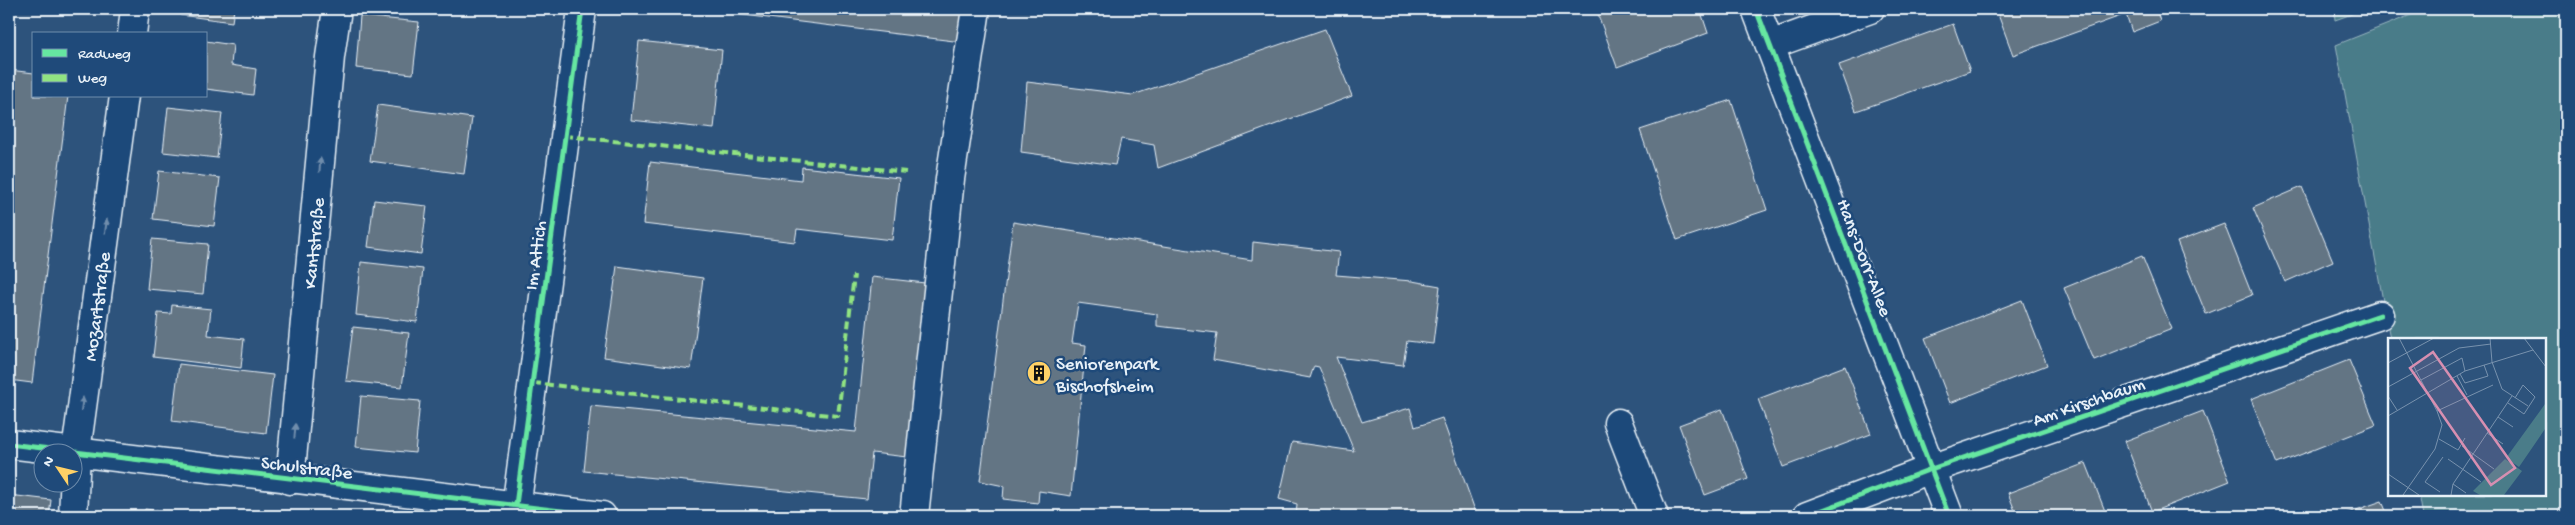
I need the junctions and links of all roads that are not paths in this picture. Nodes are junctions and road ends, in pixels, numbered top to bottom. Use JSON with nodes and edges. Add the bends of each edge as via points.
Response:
{"nodes":[{"id":1,"x":135,"y":9,"type":"edge"},
{"id":2,"x":337,"y":9,"type":"edge"},
{"id":3,"x":582,"y":9,"type":"edge"},
{"id":4,"x":976,"y":9,"type":"edge"},
{"id":5,"x":1756,"y":9,"type":"edge"},
{"id":6,"x":1870,"y":9,"type":"edge"},
{"id":7,"x":132,"y":32,"type":"edge"},
{"id":8,"x":1770,"y":45,"type":"junction"},
{"id":9,"x":124,"y":98,"type":"edge"},
{"id":10,"x":2380,"y":315,"type":"dead end"},
{"id":11,"x":1618,"y":423,"type":"dead end"},
{"id":12,"x":77,"y":442,"type":"edge"},
{"id":13,"x":9,"y":444,"type":"edge"},
{"id":14,"x":32,"y":447,"type":"edge"},
{"id":15,"x":82,"y":453,"type":"edge"},
{"id":16,"x":1931,"y":469,"type":"junction"},
{"id":17,"x":290,"y":480,"type":"junction"},
{"id":18,"x":74,"y":492,"type":"edge"},
{"id":19,"x":516,"y":511,"type":"edge"},
{"id":20,"x":73,"y":516,"type":"edge"},
{"id":21,"x":602,"y":516,"type":"edge"},
{"id":22,"x":914,"y":516,"type":"edge"},
{"id":23,"x":1654,"y":516,"type":"edge"},
{"id":24,"x":1807,"y":516,"type":"edge"},
{"id":25,"x":1949,"y":516,"type":"edge"}],
"edges":[{"from":1,"to":7,"type":"street"},
{"from":17,"to":2,"type":"street","name":"Kantstraße","one_way":true},
{"from":3,"to":19,"type":"street","name":"Im Attich"},
{"from":4,"to":22,"type":"street","via":[[950,180]]},
{"from":5,"to":8,"type":"street","name":"Hans-Dorr-Allee"},
{"from":6,"to":8,"type":"street"},
{"from":8,"to":16,"type":"street","name":"Hans-Dorr-Allee"},
{"from":12,"to":9,"type":"street","name":"Mozartstraße","one_way":true},
{"from":10,"to":16,"type":"street","name":"Am Kirschbaum"},
{"from":11,"to":23,"type":"street"},
{"from":13,"to":14,"type":"street","name":"Schulstraße"},
{"from":15,"to":17,"type":"street","name":"Schulstraße"},
{"from":16,"to":24,"type":"street","name":"Am Kirschbaum"},
{"from":16,"to":25,"type":"street","name":"Hans-Dorr-Allee"},
{"from":17,"to":19,"type":"street","name":"Schulstraße"},
{"from":18,"to":20,"type":"street","name":"Mozartstraße"},
{"from":19,"to":21,"type":"street","name":"Schulstraße"}]}
